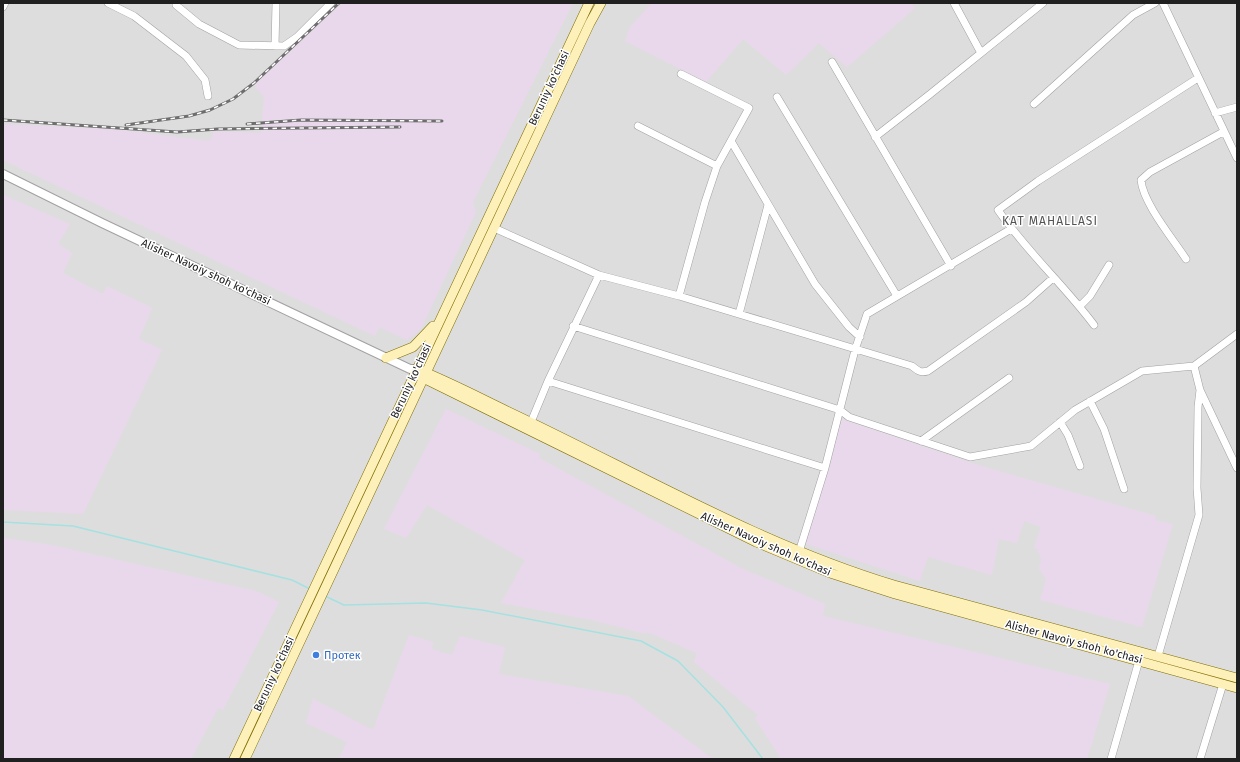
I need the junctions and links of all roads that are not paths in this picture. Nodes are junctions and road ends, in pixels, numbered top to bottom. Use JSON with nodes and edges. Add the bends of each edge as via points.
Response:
{"nodes":[{"id":1,"x":5,"y":3,"type":"edge"},
{"id":2,"x":108,"y":3,"type":"edge"},
{"id":3,"x":177,"y":3,"type":"edge"},
{"id":4,"x":276,"y":3,"type":"edge"},
{"id":5,"x":331,"y":3,"type":"edge"},
{"id":6,"x":589,"y":3,"type":"edge"},
{"id":7,"x":601,"y":3,"type":"edge"},
{"id":8,"x":954,"y":3,"type":"edge"},
{"id":9,"x":1043,"y":3,"type":"edge"},
{"id":10,"x":1155,"y":3,"type":"edge"},
{"id":11,"x":1163,"y":3,"type":"edge"},
{"id":12,"x":3,"y":7,"type":"edge"},
{"id":13,"x":275,"y":46,"type":"junction"},
{"id":14,"x":981,"y":53,"type":"junction"},
{"id":15,"x":832,"y":62,"type":"dead end"},
{"id":16,"x":681,"y":74,"type":"dead end"},
{"id":17,"x":1198,"y":78,"type":"junction"},
{"id":18,"x":208,"y":96,"type":"dead end"},
{"id":19,"x":777,"y":97,"type":"dead end"},
{"id":20,"x":1034,"y":104,"type":"dead end"},
{"id":21,"x":1237,"y":107,"type":"edge"},
{"id":22,"x":1215,"y":113,"type":"junction"},
{"id":23,"x":638,"y":126,"type":"dead end"},
{"id":24,"x":1223,"y":132,"type":"junction"},
{"id":25,"x":875,"y":137,"type":"junction"},
{"id":26,"x":731,"y":141,"type":"junction"},
{"id":27,"x":1237,"y":158,"type":"edge"},
{"id":28,"x":717,"y":166,"type":"junction"},
{"id":29,"x":3,"y":174,"type":"edge"},
{"id":30,"x":768,"y":205,"type":"junction"},
{"id":31,"x":494,"y":228,"type":"junction"},
{"id":32,"x":1011,"y":229,"type":"junction"},
{"id":33,"x":1186,"y":258,"type":"dead end"},
{"id":34,"x":951,"y":266,"type":"junction"},
{"id":35,"x":1109,"y":266,"type":"dead end"},
{"id":36,"x":599,"y":275,"type":"junction"},
{"id":37,"x":1053,"y":278,"type":"junction"},
{"id":38,"x":680,"y":296,"type":"junction"},
{"id":39,"x":897,"y":296,"type":"junction"},
{"id":40,"x":1080,"y":306,"type":"junction"},
{"id":41,"x":740,"y":314,"type":"junction"},
{"id":42,"x":439,"y":319,"type":"junction"},
{"id":43,"x":1094,"y":325,"type":"dead end"},
{"id":44,"x":574,"y":326,"type":"junction"},
{"id":45,"x":1237,"y":334,"type":"edge"},
{"id":46,"x":860,"y":337,"type":"junction"},
{"id":47,"x":855,"y":350,"type":"junction"},
{"id":48,"x":386,"y":358,"type":"junction"},
{"id":49,"x":1194,"y":366,"type":"junction"},
{"id":50,"x":414,"y":371,"type":"junction"},
{"id":51,"x":425,"y":376,"type":"junction"},
{"id":52,"x":1009,"y":378,"type":"dead end"},
{"id":53,"x":548,"y":381,"type":"junction"},
{"id":54,"x":1200,"y":390,"type":"junction"},
{"id":55,"x":1090,"y":401,"type":"junction"},
{"id":56,"x":840,"y":410,"type":"junction"},
{"id":57,"x":531,"y":422,"type":"junction"},
{"id":58,"x":1060,"y":422,"type":"junction"},
{"id":59,"x":921,"y":441,"type":"junction"},
{"id":60,"x":1080,"y":466,"type":"dead end"},
{"id":61,"x":825,"y":468,"type":"junction"},
{"id":62,"x":1237,"y":468,"type":"edge"},
{"id":63,"x":1124,"y":489,"type":"dead end"},
{"id":64,"x":799,"y":552,"type":"junction"},
{"id":65,"x":1140,"y":656,"type":"junction"},
{"id":66,"x":1157,"y":660,"type":"junction"},
{"id":67,"x":279,"y":663,"type":"junction"},
{"id":68,"x":289,"y":668,"type":"junction"},
{"id":69,"x":1237,"y":678,"type":"edge"},
{"id":70,"x":1223,"y":684,"type":"junction"},
{"id":71,"x":1237,"y":688,"type":"edge"},
{"id":72,"x":234,"y":759,"type":"edge"},
{"id":73,"x":245,"y":759,"type":"edge"},
{"id":74,"x":1111,"y":759,"type":"edge"},
{"id":75,"x":1200,"y":759,"type":"edge"}],
"edges":[{"from":1,"to":12,"type":"street"},
{"from":2,"to":18,"type":"street","via":[[134,16],[186,56],[205,80]]},
{"from":3,"to":13,"type":"street","via":[[176,5],[199,24],[239,45]]},
{"from":4,"to":13,"type":"street"},
{"from":5,"to":13,"type":"street","via":[[297,37],[284,46]]},
{"from":6,"to":42,"type":"main road","name":"Beruniy ko'chasi"},
{"from":7,"to":31,"type":"main road","name":"Beruniy ko'chasi"},
{"from":8,"to":14,"type":"street"},
{"from":9,"to":14,"type":"street"},
{"from":10,"to":20,"type":"street","via":[[1133,15]]},
{"from":11,"to":17,"type":"street"},
{"from":14,"to":25,"type":"street"},
{"from":15,"to":25,"type":"street"},
{"from":16,"to":26,"type":"street","via":[[749,108]]},
{"from":17,"to":22,"type":"street"},
{"from":17,"to":32,"type":"street","via":[[1038,181],[998,210]]},
{"from":19,"to":39,"type":"street"},
{"from":21,"to":22,"type":"street"},
{"from":22,"to":24,"type":"street"},
{"from":23,"to":28,"type":"street"},
{"from":24,"to":27,"type":"street"},
{"from":24,"to":33,"type":"street","via":[[1150,172],[1141,180],[1142,188],[1156,215]]},
{"from":25,"to":34,"type":"street"},
{"from":26,"to":28,"type":"street"},
{"from":26,"to":30,"type":"street"},
{"from":28,"to":38,"type":"street"},
{"from":29,"to":48,"type":"street","name":"Alisher Navoiy shoh ko'chasi"},
{"from":30,"to":41,"type":"street"},
{"from":30,"to":46,"type":"street","via":[[815,284]]},
{"from":31,"to":36,"type":"street"},
{"from":31,"to":51,"type":"main road","name":"Beruniy ko'chasi"},
{"from":32,"to":34,"type":"street"},
{"from":32,"to":37,"type":"street"},
{"from":34,"to":39,"type":"street"},
{"from":35,"to":40,"type":"street","via":[[1090,296]]},
{"from":36,"to":38,"type":"street"},
{"from":36,"to":44,"type":"street"},
{"from":37,"to":40,"type":"street"},
{"from":37,"to":47,"type":"street","via":[[1026,302],[928,371],[919,372],[912,366]]},
{"from":38,"to":41,"type":"street"},
{"from":39,"to":46,"type":"street","via":[[867,314]]},
{"from":40,"to":43,"type":"street"},
{"from":41,"to":47,"type":"street"},
{"from":42,"to":48,"type":"main road","via":[[413,347]]},
{"from":42,"to":50,"type":"main road","name":"Beruniy ko'chasi"},
{"from":44,"to":53,"type":"street"},
{"from":44,"to":56,"type":"street"},
{"from":45,"to":49,"type":"street"},
{"from":46,"to":47,"type":"street"},
{"from":47,"to":56,"type":"street"},
{"from":48,"to":50,"type":"street","name":"Alisher Navoiy shoh ko'chasi"},
{"from":49,"to":54,"type":"street"},
{"from":49,"to":55,"type":"street","via":[[1142,371]]},
{"from":50,"to":51,"type":"main road","name":"Alisher Navoiy shoh ko'chasi"},
{"from":50,"to":67,"type":"main road","name":"Beruniy ko'chasi"},
{"from":51,"to":57,"type":"main road","name":"Alisher Navoiy shoh ko'chasi"},
{"from":51,"to":65,"type":"main road","name":"Alisher Navoiy shoh ko'chasi","via":[[756,542],[830,573],[902,596]]},
{"from":51,"to":68,"type":"main road","name":"Beruniy ko'chasi"},
{"from":52,"to":59,"type":"street"},
{"from":53,"to":57,"type":"street"},
{"from":53,"to":61,"type":"street"},
{"from":54,"to":62,"type":"street"},
{"from":54,"to":66,"type":"street","via":[[1197,488],[1199,515]]},
{"from":55,"to":58,"type":"street"},
{"from":55,"to":63,"type":"street","via":[[1104,429]]},
{"from":56,"to":59,"type":"street","via":[[849,417]]},
{"from":56,"to":61,"type":"street"},
{"from":57,"to":64,"type":"main road","name":"Alisher Navoiy shoh ko'chasi"},
{"from":58,"to":59,"type":"street","via":[[1030,446],[970,457]]},
{"from":58,"to":60,"type":"street"},
{"from":61,"to":64,"type":"street"},
{"from":64,"to":65,"type":"main road","name":"Alisher Navoiy shoh ko'chasi","via":[[894,585]]},
{"from":65,"to":66,"type":"main road","name":"Alisher Navoiy shoh ko'chasi"},
{"from":65,"to":74,"type":"street"},
{"from":66,"to":69,"type":"main road","name":"Alisher Navoiy shoh ko'chasi"},
{"from":66,"to":70,"type":"main road","name":"Alisher Navoiy shoh ko'chasi"},
{"from":67,"to":68,"type":"main road"},
{"from":67,"to":72,"type":"main road","name":"Beruniy ko'chasi"},
{"from":68,"to":73,"type":"main road","name":"Beruniy ko'chasi"},
{"from":70,"to":71,"type":"main road","name":"Alisher Navoiy shoh ko'chasi"},
{"from":70,"to":75,"type":"street"}]}
